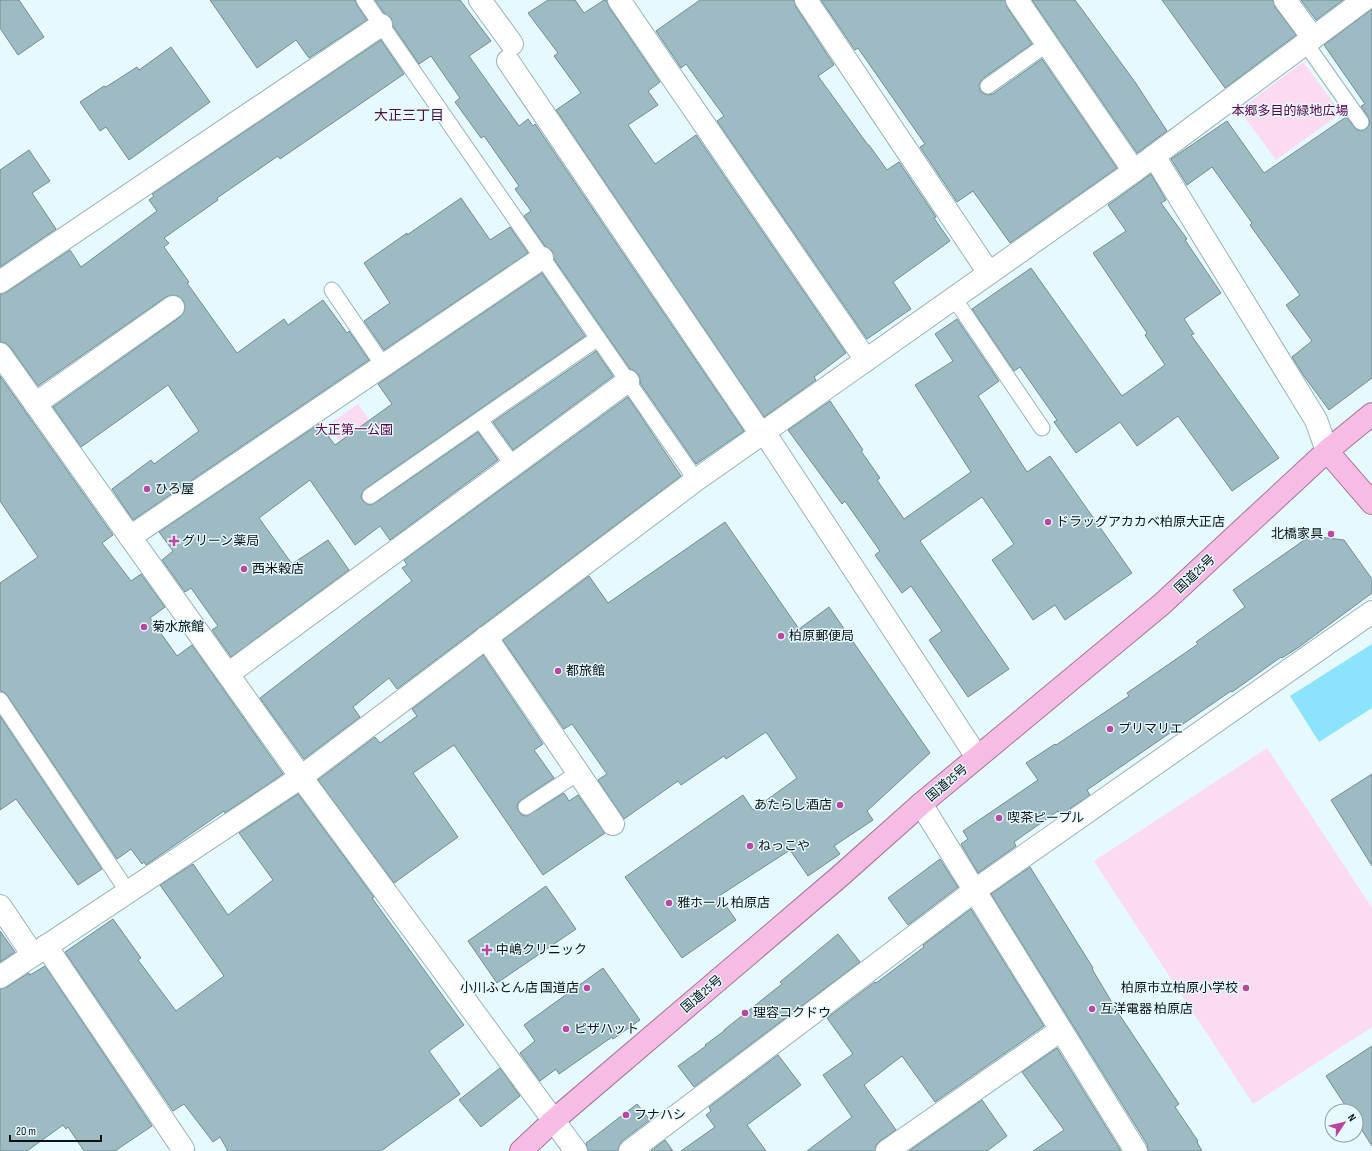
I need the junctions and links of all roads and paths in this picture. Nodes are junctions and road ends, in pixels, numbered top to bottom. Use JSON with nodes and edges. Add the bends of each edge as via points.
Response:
{"nodes":[{"id":1,"x":364,"y":0,"type":"edge"},
{"id":2,"x":480,"y":0,"type":"edge"},
{"id":3,"x":619,"y":0,"type":"edge"},
{"id":4,"x":806,"y":0,"type":"edge"},
{"id":5,"x":1017,"y":0,"type":"edge"},
{"id":6,"x":1285,"y":0,"type":"edge"},
{"id":7,"x":1364,"y":0,"type":"edge"},
{"id":8,"x":381,"y":25,"type":"junction"},
{"id":9,"x":1309,"y":41,"type":"junction"},
{"id":10,"x":1047,"y":44,"type":"junction"},
{"id":11,"x":988,"y":86,"type":"dead end"},
{"id":12,"x":1361,"y":122,"type":"dead end"},
{"id":13,"x":1154,"y":156,"type":"junction"},
{"id":14,"x":1134,"y":171,"type":"junction"},
{"id":15,"x":542,"y":258,"type":"junction"},
{"id":16,"x":989,"y":274,"type":"junction"},
{"id":17,"x":0,"y":282,"type":"edge"},
{"id":18,"x":332,"y":290,"type":"dead end"},
{"id":19,"x":954,"y":298,"type":"junction"},
{"id":20,"x":173,"y":308,"type":"dead end"},
{"id":21,"x":598,"y":338,"type":"junction"},
{"id":22,"x":0,"y":354,"type":"edge"},
{"id":23,"x":866,"y":360,"type":"junction"},
{"id":24,"x":383,"y":365,"type":"junction"},
{"id":25,"x":628,"y":381,"type":"junction"},
{"id":26,"x":35,"y":404,"type":"junction"},
{"id":27,"x":1372,"y":414,"type":"edge"},
{"id":28,"x":480,"y":420,"type":"junction"},
{"id":29,"x":1042,"y":428,"type":"dead end"},
{"id":30,"x":763,"y":433,"type":"junction"},
{"id":31,"x":1327,"y":451,"type":"junction"},
{"id":32,"x":513,"y":465,"type":"junction"},
{"id":33,"x":696,"y":480,"type":"junction"},
{"id":34,"x":370,"y":496,"type":"dead end"},
{"id":35,"x":1372,"y":503,"type":"edge"},
{"id":36,"x":130,"y":537,"type":"junction"},
{"id":37,"x":1372,"y":612,"type":"edge"},
{"id":38,"x":486,"y":637,"type":"junction"},
{"id":39,"x":228,"y":674,"type":"junction"},
{"id":40,"x":0,"y":700,"type":"edge"},
{"id":41,"x":977,"y":757,"type":"junction"},
{"id":42,"x":578,"y":773,"type":"junction"},
{"id":43,"x":301,"y":777,"type":"junction"},
{"id":44,"x":920,"y":804,"type":"junction"},
{"id":45,"x":526,"y":807,"type":"dead end"},
{"id":46,"x":613,"y":824,"type":"dead end"},
{"id":47,"x":974,"y":891,"type":"junction"},
{"id":48,"x":128,"y":892,"type":"junction"},
{"id":49,"x":0,"y":906,"type":"edge"},
{"id":50,"x":40,"y":951,"type":"junction"},
{"id":51,"x":0,"y":977,"type":"edge"},
{"id":52,"x":1061,"y":1030,"type":"junction"},
{"id":53,"x":554,"y":1120,"type":"junction"},
{"id":54,"x":183,"y":1149,"type":"dead end"},
{"id":55,"x":521,"y":1151,"type":"edge"},
{"id":56,"x":576,"y":1151,"type":"edge"},
{"id":57,"x":630,"y":1151,"type":"edge"},
{"id":58,"x":887,"y":1151,"type":"edge"},
{"id":59,"x":1136,"y":1151,"type":"edge"}],
"edges":[{"from":1,"to":8,"type":"lane"},
{"from":2,"to":30,"type":"street","via":[[510,52]]},
{"from":3,"to":23,"type":"street"},
{"from":4,"to":16,"type":"street"},
{"from":5,"to":10,"type":"street"},
{"from":6,"to":9,"type":"street"},
{"from":7,"to":9,"type":"street"},
{"from":8,"to":15,"type":"lane"},
{"from":8,"to":17,"type":"street"},
{"from":9,"to":12,"type":"lane"},
{"from":9,"to":13,"type":"street"},
{"from":10,"to":11,"type":"lane"},
{"from":10,"to":14,"type":"street"},
{"from":13,"to":14,"type":"street"},
{"from":13,"to":31,"type":"street","via":[[1316,420]]},
{"from":14,"to":16,"type":"street"},
{"from":15,"to":21,"type":"lane"},
{"from":15,"to":24,"type":"street"},
{"from":16,"to":19,"type":"street"},
{"from":18,"to":24,"type":"lane"},
{"from":19,"to":23,"type":"street"},
{"from":19,"to":29,"type":"lane"},
{"from":20,"to":26,"type":"street"},
{"from":21,"to":25,"type":"lane"},
{"from":21,"to":28,"type":"lane"},
{"from":22,"to":26,"type":"street"},
{"from":23,"to":30,"type":"street"},
{"from":24,"to":36,"type":"street"},
{"from":25,"to":32,"type":"street"},
{"from":25,"to":33,"type":"lane"},
{"from":26,"to":36,"type":"street"},
{"from":27,"to":31,"type":"highway","name":"国道25号"},
{"from":28,"to":32,"type":"lane"},
{"from":28,"to":34,"type":"lane"},
{"from":30,"to":33,"type":"street"},
{"from":30,"to":41,"type":"street"},
{"from":31,"to":35,"type":"highway"},
{"from":31,"to":41,"type":"highway","name":"国道25号","via":[[1162,604]]},
{"from":32,"to":39,"type":"street"},
{"from":33,"to":38,"type":"street"},
{"from":36,"to":39,"type":"street"},
{"from":37,"to":47,"type":"street"},
{"from":38,"to":42,"type":"street"},
{"from":38,"to":43,"type":"street"},
{"from":39,"to":43,"type":"street"},
{"from":40,"to":48,"type":"lane"},
{"from":41,"to":44,"type":"highway","name":"国道25号"},
{"from":42,"to":45,"type":"lane"},
{"from":42,"to":46,"type":"street"},
{"from":43,"to":48,"type":"street"},
{"from":43,"to":53,"type":"street"},
{"from":44,"to":47,"type":"street"},
{"from":44,"to":53,"type":"highway","name":"国道25号","via":[[839,877]]},
{"from":47,"to":52,"type":"street"},
{"from":47,"to":57,"type":"street"},
{"from":48,"to":50,"type":"street"},
{"from":49,"to":50,"type":"street"},
{"from":50,"to":51,"type":"street"},
{"from":50,"to":54,"type":"street"},
{"from":52,"to":58,"type":"street"},
{"from":52,"to":59,"type":"street"},
{"from":53,"to":55,"type":"highway","name":"国道25号"},
{"from":53,"to":56,"type":"street"}]}
